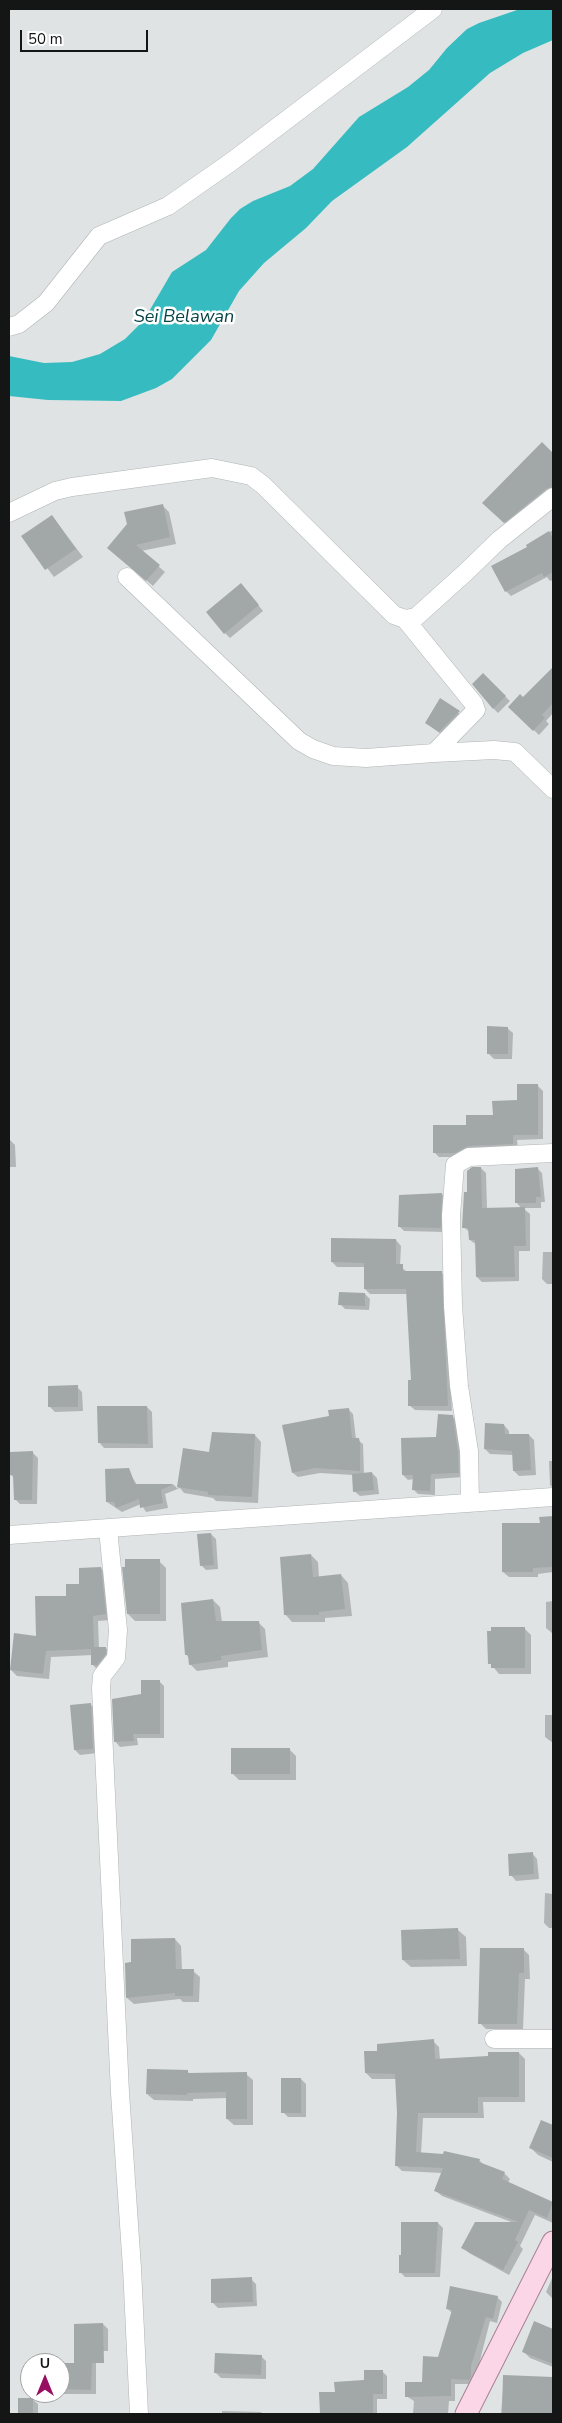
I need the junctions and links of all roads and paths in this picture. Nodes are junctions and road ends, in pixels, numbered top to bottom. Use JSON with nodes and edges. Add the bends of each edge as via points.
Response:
{"nodes":[{"id":1,"x":433,"y":9,"type":"edge"},
{"id":2,"x":9,"y":327,"type":"edge"},
{"id":3,"x":553,"y":497,"type":"edge"},
{"id":4,"x":9,"y":512,"type":"edge"},
{"id":5,"x":127,"y":577,"type":"dead end"},
{"id":6,"x":405,"y":619,"type":"junction"},
{"id":7,"x":434,"y":753,"type":"junction"},
{"id":8,"x":553,"y":789,"type":"edge"},
{"id":9,"x":553,"y":1153,"type":"edge"},
{"id":10,"x":553,"y":1497,"type":"edge"},
{"id":11,"x":470,"y":1503,"type":"junction"},
{"id":12,"x":108,"y":1529,"type":"junction"},
{"id":13,"x":9,"y":1536,"type":"edge"},
{"id":14,"x":494,"y":2038,"type":"dead end"},
{"id":15,"x":553,"y":2039,"type":"edge"},
{"id":16,"x":553,"y":2242,"type":"edge"},
{"id":17,"x":548,"y":2264,"type":"edge"},
{"id":18,"x":139,"y":2414,"type":"edge"},
{"id":19,"x":466,"y":2414,"type":"edge"}],
"edges":[{"from":1,"to":2,"type":"street","via":[[168,206],[99,236],[46,303],[19,324]]},
{"from":3,"to":6,"type":"street","via":[[512,529],[416,617]]},
{"from":4,"to":6,"type":"street","via":[[55,491],[72,487],[212,468],[251,476],[394,615]]},
{"from":5,"to":7,"type":"street","via":[[299,741],[334,756],[351,758]]},
{"from":6,"to":7,"type":"street","via":[[476,707],[473,716]]},
{"from":7,"to":8,"type":"street","via":[[515,752]]},
{"from":9,"to":11,"type":"street","via":[[469,1157],[455,1164],[451,1214],[453,1306],[459,1386],[469,1451]]},
{"from":10,"to":11,"type":"street"},
{"from":11,"to":12,"type":"street"},
{"from":12,"to":13,"type":"street"},
{"from":12,"to":18,"type":"street","via":[[118,1630],[116,1658],[102,1676],[101,1688]]},
{"from":14,"to":15,"type":"street"},
{"from":16,"to":17,"type":"main road"},
{"from":17,"to":19,"type":"main road"}]}
